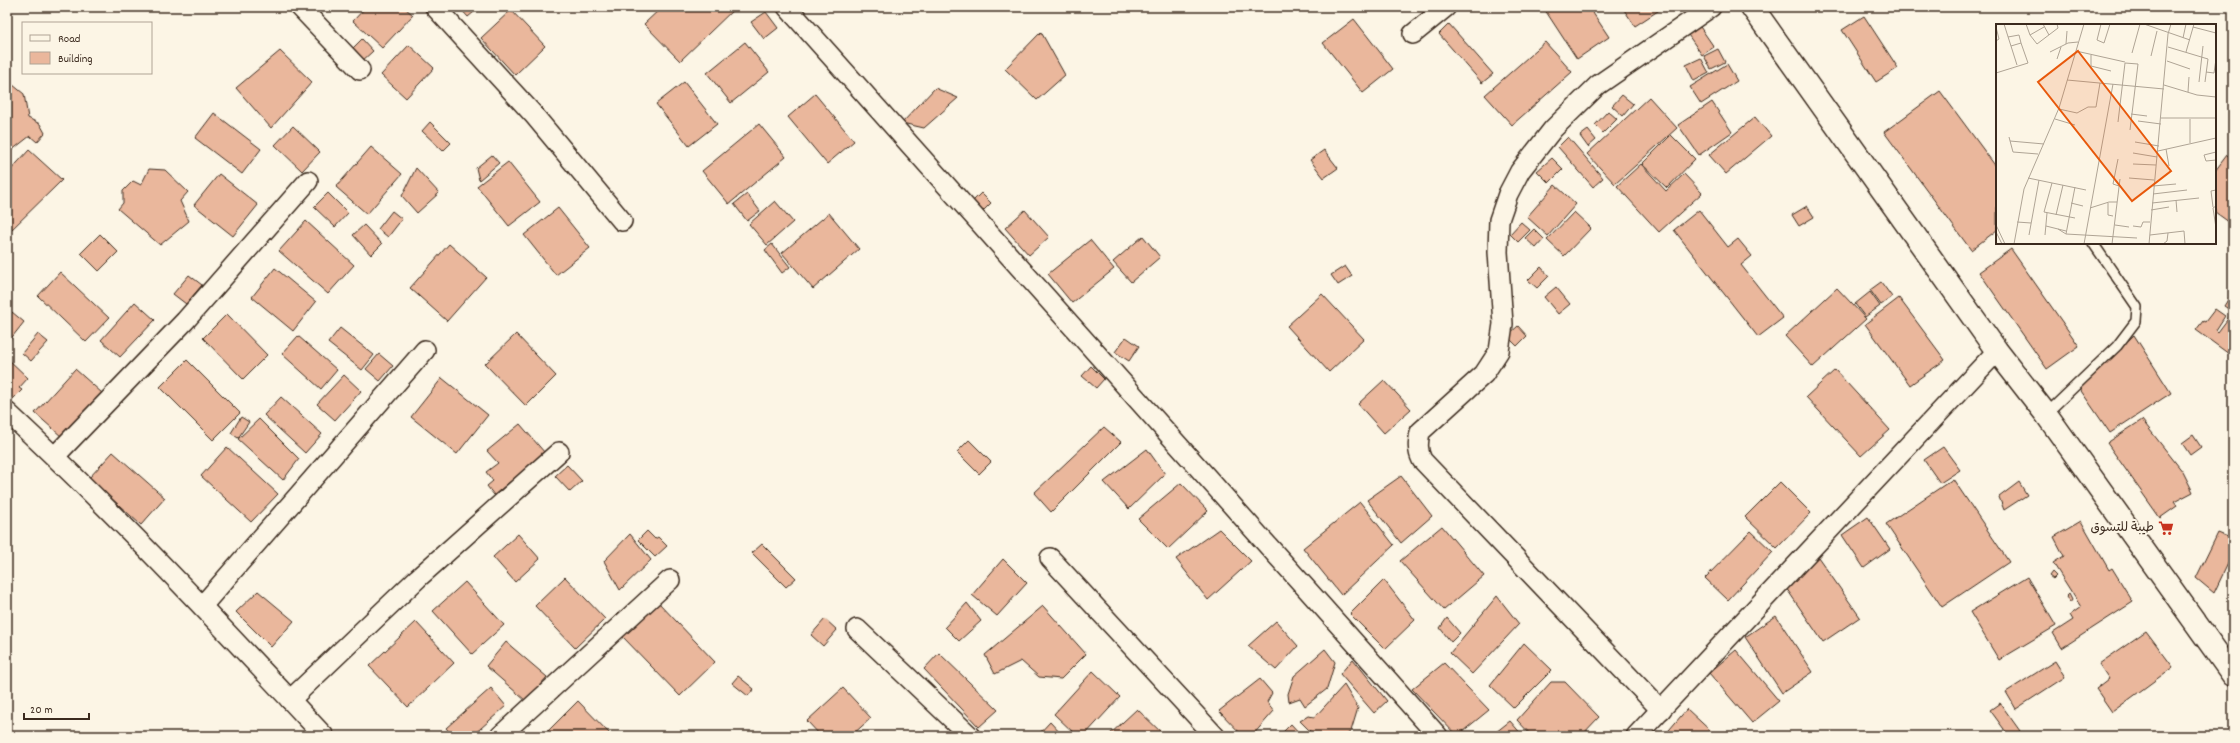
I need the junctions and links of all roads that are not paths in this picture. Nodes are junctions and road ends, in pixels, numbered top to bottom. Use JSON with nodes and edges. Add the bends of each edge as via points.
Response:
{"nodes":[{"id":1,"x":300,"y":7,"type":"edge"},
{"id":2,"x":435,"y":7,"type":"edge"},
{"id":3,"x":787,"y":7,"type":"edge"},
{"id":4,"x":1446,"y":7,"type":"edge"},
{"id":5,"x":1711,"y":7,"type":"edge"},
{"id":6,"x":1752,"y":7,"type":"edge"},
{"id":7,"x":1412,"y":34,"type":"dead end"},
{"id":8,"x":360,"y":70,"type":"dead end"},
{"id":9,"x":308,"y":181,"type":"dead end"},
{"id":10,"x":622,"y":221,"type":"dead end"},
{"id":11,"x":2094,"y":244,"type":"edge"},
{"id":12,"x":425,"y":350,"type":"dead end"},
{"id":13,"x":1997,"y":351,"type":"junction"},
{"id":14,"x":7,"y":412,"type":"edge"},
{"id":15,"x":2046,"y":414,"type":"junction"},
{"id":16,"x":559,"y":452,"type":"dead end"},
{"id":17,"x":55,"y":456,"type":"junction"},
{"id":18,"x":1050,"y":558,"type":"dead end"},
{"id":19,"x":670,"y":580,"type":"dead end"},
{"id":20,"x":202,"y":606,"type":"junction"},
{"id":21,"x":857,"y":629,"type":"dead end"},
{"id":22,"x":2233,"y":675,"type":"edge"},
{"id":23,"x":290,"y":700,"type":"junction"},
{"id":24,"x":1661,"y":710,"type":"junction"},
{"id":25,"x":324,"y":736,"type":"edge"},
{"id":26,"x":500,"y":736,"type":"edge"},
{"id":27,"x":970,"y":736,"type":"edge"},
{"id":28,"x":1215,"y":736,"type":"edge"},
{"id":29,"x":1438,"y":736,"type":"edge"},
{"id":30,"x":1636,"y":736,"type":"edge"}],
"edges":[{"from":1,"to":8,"type":"street"},
{"from":2,"to":10,"type":"street","via":[[533,114]]},
{"from":3,"to":29,"type":"street"},
{"from":4,"to":7,"type":"street"},
{"from":5,"to":24,"type":"street","via":[[1598,85],[1553,128],[1520,171],[1499,220],[1498,252],[1503,324],[1499,351],[1484,374],[1420,432],[1418,442],[1418,453],[1422,460]]},
{"from":6,"to":13,"type":"street"},
{"from":9,"to":17,"type":"street","via":[[184,320]]},
{"from":11,"to":15,"type":"lane","via":[[2137,307],[2136,321],[2117,346]]},
{"from":12,"to":20,"type":"street"},
{"from":13,"to":15,"type":"street"},
{"from":13,"to":24,"type":"street"},
{"from":14,"to":17,"type":"street"},
{"from":15,"to":22,"type":"street"},
{"from":16,"to":23,"type":"street","via":[[418,578]]},
{"from":17,"to":20,"type":"street"},
{"from":18,"to":28,"type":"street"},
{"from":19,"to":26,"type":"street"},
{"from":20,"to":23,"type":"street"},
{"from":21,"to":27,"type":"street"},
{"from":23,"to":25,"type":"street"},
{"from":24,"to":30,"type":"street"}]}
